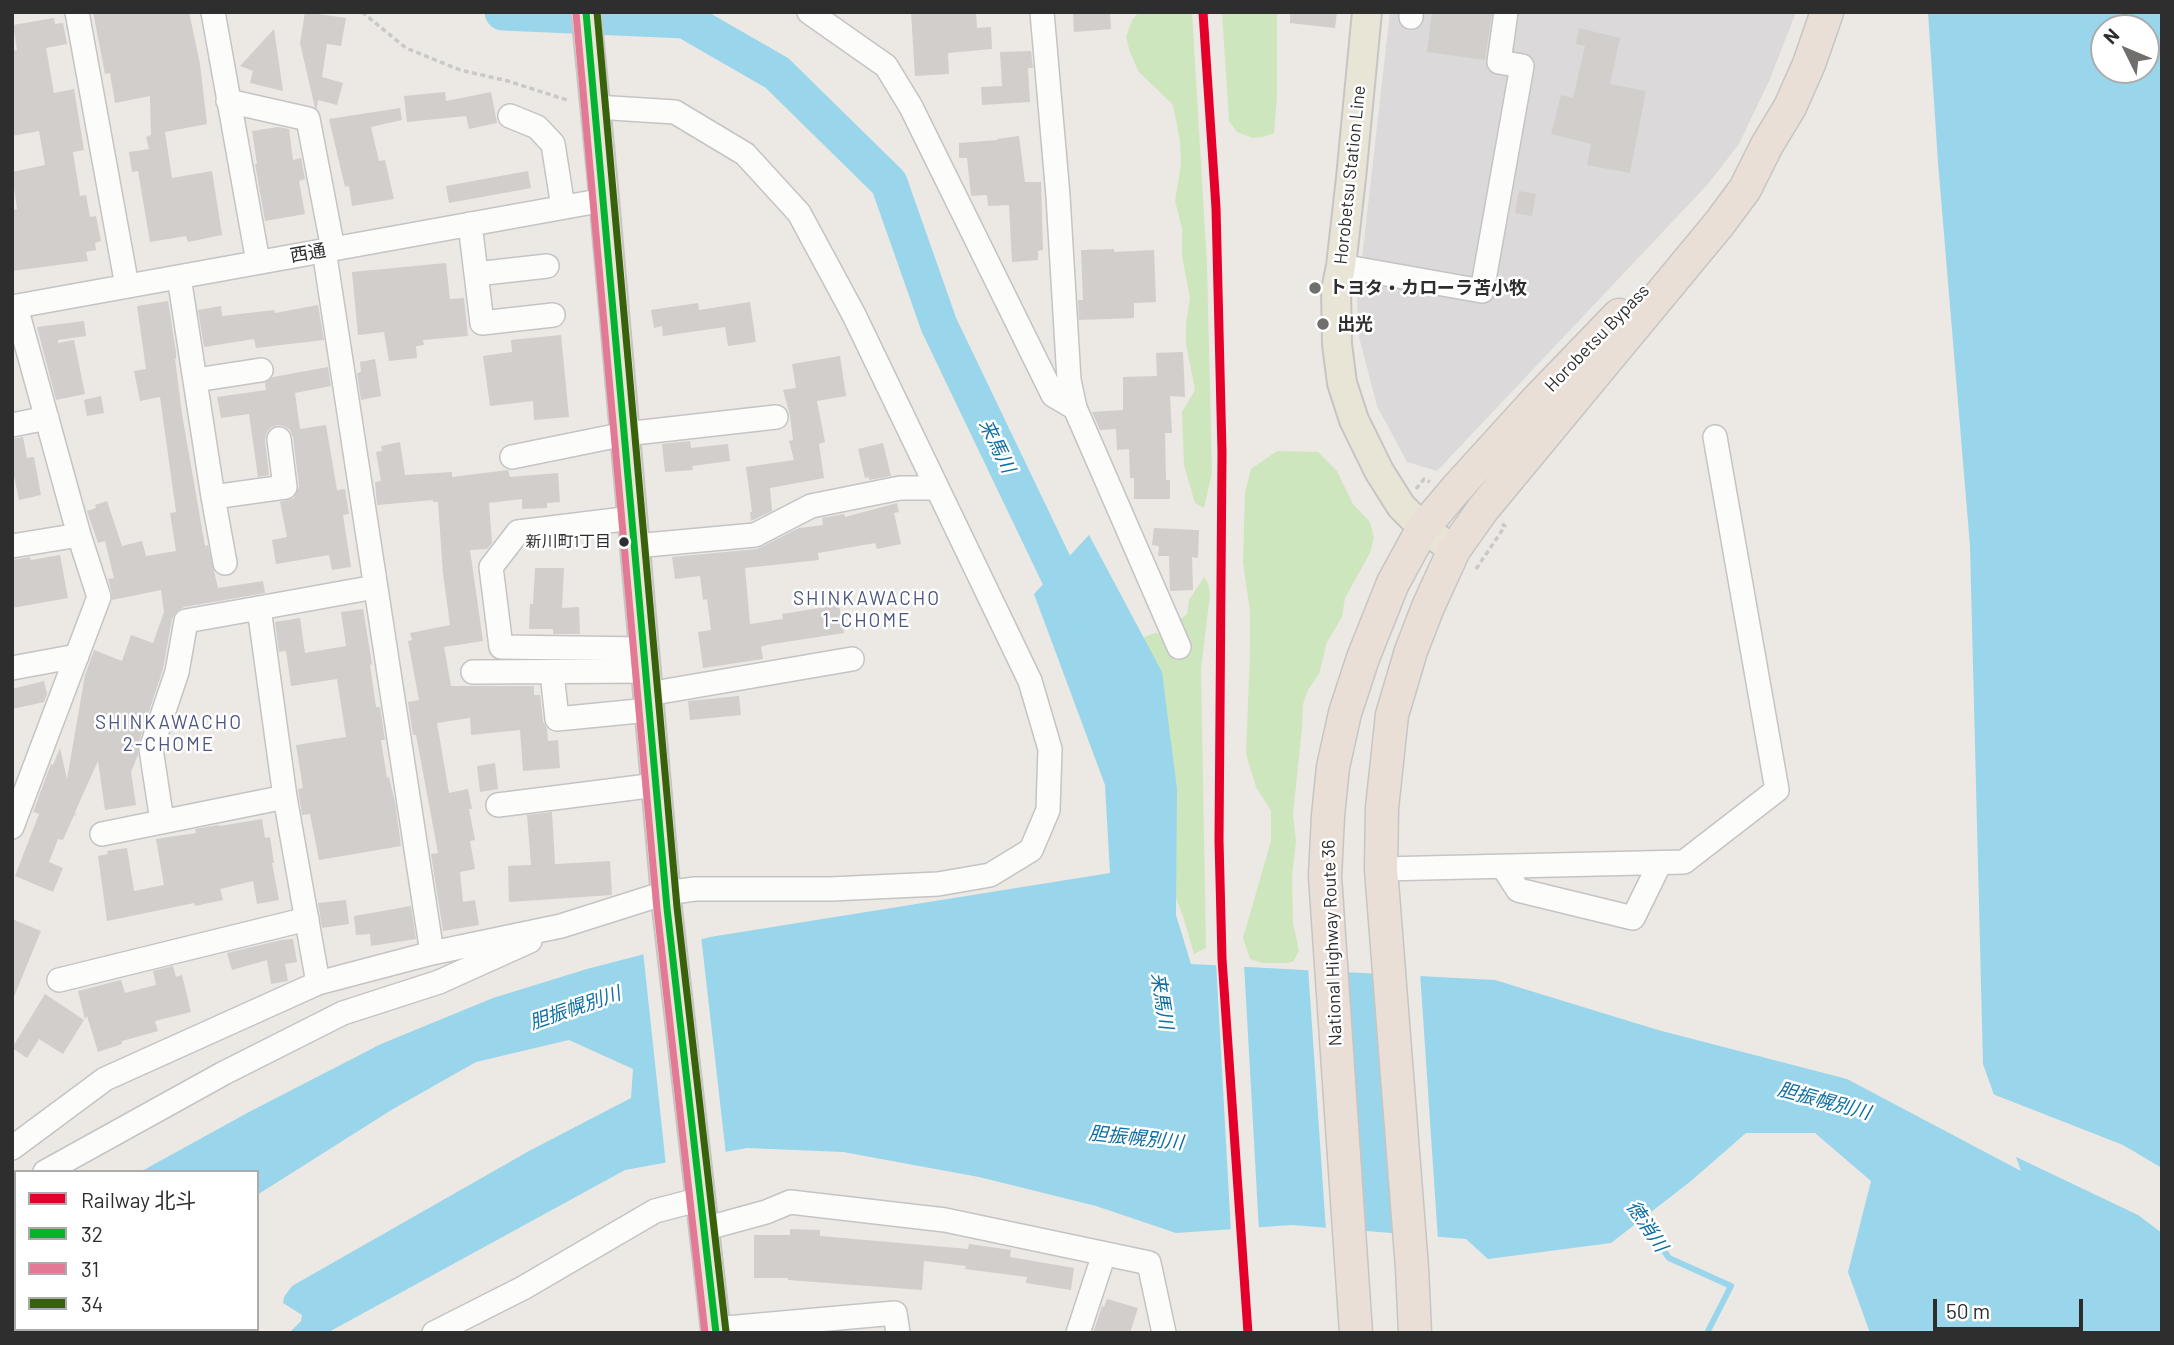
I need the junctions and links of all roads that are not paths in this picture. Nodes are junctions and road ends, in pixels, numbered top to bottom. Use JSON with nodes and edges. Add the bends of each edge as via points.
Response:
{"nodes":[{"id":1,"x":76,"y":12,"type":"edge"},
{"id":2,"x":213,"y":12,"type":"edge"},
{"id":3,"x":586,"y":12,"type":"edge"},
{"id":4,"x":809,"y":12,"type":"edge"},
{"id":5,"x":1042,"y":12,"type":"edge"},
{"id":6,"x":1367,"y":12,"type":"edge"},
{"id":7,"x":1506,"y":12,"type":"edge"},
{"id":8,"x":1827,"y":12,"type":"edge"},
{"id":9,"x":588,"y":99,"type":"junction"},
{"id":10,"x":228,"y":101,"type":"junction"},
{"id":11,"x":510,"y":116,"type":"dead end"},
{"id":12,"x":1767,"y":145,"type":"junction"},
{"id":13,"x":604,"y":200,"type":"junction"},
{"id":14,"x":563,"y":207,"type":"junction"},
{"id":15,"x":470,"y":224,"type":"junction"},
{"id":16,"x":329,"y":249,"type":"junction"},
{"id":17,"x":258,"y":262,"type":"junction"},
{"id":18,"x":547,"y":266,"type":"dead end"},
{"id":19,"x":1341,"y":266,"type":"junction"},
{"id":20,"x":476,"y":274,"type":"junction"},
{"id":21,"x":179,"y":277,"type":"junction"},
{"id":22,"x":128,"y":286,"type":"junction"},
{"id":23,"x":14,"y":307,"type":"edge"},
{"id":24,"x":554,"y":315,"type":"dead end"},
{"id":25,"x":261,"y":370,"type":"dead end"},
{"id":26,"x":196,"y":380,"type":"junction"},
{"id":27,"x":1075,"y":408,"type":"junction"},
{"id":28,"x":776,"y":417,"type":"dead end"},
{"id":29,"x":47,"y":418,"type":"junction"},
{"id":30,"x":12,"y":425,"type":"edge"},
{"id":31,"x":625,"y":434,"type":"junction"},
{"id":32,"x":1715,"y":437,"type":"dead end"},
{"id":33,"x":279,"y":439,"type":"dead end"},
{"id":34,"x":512,"y":457,"type":"dead end"},
{"id":35,"x":937,"y":488,"type":"junction"},
{"id":36,"x":213,"y":497,"type":"junction"},
{"id":37,"x":632,"y":517,"type":"junction"},
{"id":38,"x":1423,"y":528,"type":"junction"},
{"id":39,"x":79,"y":535,"type":"junction"},
{"id":40,"x":12,"y":546,"type":"edge"},
{"id":41,"x":635,"y":546,"type":"junction"},
{"id":42,"x":1454,"y":550,"type":"junction"},
{"id":43,"x":225,"y":564,"type":"dead end"},
{"id":44,"x":375,"y":587,"type":"junction"},
{"id":45,"x":259,"y":608,"type":"junction"},
{"id":46,"x":1179,"y":647,"type":"dead end"},
{"id":47,"x":77,"y":656,"type":"junction"},
{"id":48,"x":852,"y":659,"type":"dead end"},
{"id":49,"x":12,"y":668,"type":"edge"},
{"id":50,"x":474,"y":672,"type":"dead end"},
{"id":51,"x":552,"y":673,"type":"junction"},
{"id":52,"x":647,"y":681,"type":"junction"},
{"id":53,"x":656,"y":785,"type":"junction"},
{"id":54,"x":19,"y":791,"type":"edge"},
{"id":55,"x":285,"y":797,"type":"junction"},
{"id":56,"x":498,"y":805,"type":"dead end"},
{"id":57,"x":162,"y":821,"type":"junction"},
{"id":58,"x":12,"y":827,"type":"edge"},
{"id":59,"x":102,"y":834,"type":"dead end"},
{"id":60,"x":1660,"y":863,"type":"junction"},
{"id":61,"x":1503,"y":867,"type":"junction"},
{"id":62,"x":1381,"y":869,"type":"junction"},
{"id":63,"x":666,"y":900,"type":"junction"},
{"id":64,"x":307,"y":919,"type":"junction"},
{"id":65,"x":561,"y":926,"type":"junction"},
{"id":66,"x":432,"y":953,"type":"junction"},
{"id":67,"x":59,"y":980,"type":"dead end"},
{"id":68,"x":318,"y":983,"type":"junction"},
{"id":69,"x":12,"y":1148,"type":"edge"},
{"id":70,"x":49,"y":1170,"type":"edge"},
{"id":71,"x":700,"y":1194,"type":"junction"},
{"id":72,"x":704,"y":1229,"type":"junction"},
{"id":73,"x":1104,"y":1254,"type":"junction"},
{"id":74,"x":715,"y":1331,"type":"edge"},
{"id":75,"x":434,"y":1333,"type":"edge"},
{"id":76,"x":898,"y":1333,"type":"edge"},
{"id":77,"x":1078,"y":1333,"type":"edge"},
{"id":78,"x":1164,"y":1333,"type":"edge"},
{"id":79,"x":1356,"y":1333,"type":"edge"},
{"id":80,"x":1415,"y":1333,"type":"edge"}],
"edges":[{"from":1,"to":22,"type":"street"},
{"from":2,"to":10,"type":"street"},
{"from":3,"to":9,"type":"main road"},
{"from":4,"to":27,"type":"street","via":[[886,66],[911,107],[1053,395]]},
{"from":5,"to":27,"type":"street","via":[[1069,380]]},
{"from":6,"to":19,"type":"main road","name":"Horobetsu Station Line"},
{"from":7,"to":19,"type":"street","via":[[1499,62],[1522,66],[1482,290]]},
{"from":8,"to":12,"type":"highway","name":"Horobetsu Bypass","via":[[1790,107]]},
{"from":9,"to":13,"type":"main road"},
{"from":9,"to":35,"type":"street","via":[[675,113],[745,154],[799,213]]},
{"from":10,"to":16,"type":"street","via":[[308,119]]},
{"from":10,"to":17,"type":"street"},
{"from":11,"to":14,"type":"street","via":[[537,127],[554,144]]},
{"from":12,"to":38,"type":"highway","name":"Horobetsu Bypass","via":[[1639,295]]},
{"from":12,"to":42,"type":"highway","name":"Horobetsu Bypass","via":[[1745,189],[1719,224]]},
{"from":13,"to":14,"type":"street","name":"西通"},
{"from":13,"to":31,"type":"main road"},
{"from":14,"to":15,"type":"street","name":"西通"},
{"from":15,"to":16,"type":"street","name":"西通"},
{"from":15,"to":20,"type":"street"},
{"from":16,"to":17,"type":"street","name":"西通"},
{"from":16,"to":44,"type":"street"},
{"from":17,"to":21,"type":"street","name":"西通"},
{"from":18,"to":20,"type":"street"},
{"from":19,"to":38,"type":"main road","name":"Horobetsu Station Line","via":[[1336,290],[1342,383],[1379,471],[1401,506]]},
{"from":20,"to":24,"type":"street","via":[[482,323]]},
{"from":21,"to":22,"type":"street","name":"西通"},
{"from":21,"to":26,"type":"street"},
{"from":22,"to":23,"type":"street","name":"西通"},
{"from":23,"to":29,"type":"street"},
{"from":25,"to":26,"type":"street"},
{"from":26,"to":36,"type":"street"},
{"from":27,"to":46,"type":"street"},
{"from":28,"to":31,"type":"street"},
{"from":29,"to":30,"type":"street"},
{"from":29,"to":39,"type":"street"},
{"from":31,"to":34,"type":"street"},
{"from":31,"to":37,"type":"main road"},
{"from":32,"to":60,"type":"street","via":[[1777,790],[1684,862]]},
{"from":33,"to":36,"type":"street","via":[[285,488]]},
{"from":35,"to":41,"type":"street","via":[[900,488],[811,506],[755,535]]},
{"from":35,"to":63,"type":"street","via":[[1030,681],[1050,750],[1048,810],[1031,850],[990,875],[938,884],[695,889]]},
{"from":36,"to":43,"type":"street"},
{"from":37,"to":41,"type":"main road"},
{"from":37,"to":52,"type":"street","via":[[518,533],[491,567],[501,647]]},
{"from":38,"to":42,"type":"main road","name":"Horobetsu Station Line"},
{"from":38,"to":79,"type":"highway","name":"National Highway Route 36","via":[[1393,583],[1363,658],[1333,767],[1328,816],[1325,876]]},
{"from":39,"to":40,"type":"street"},
{"from":39,"to":47,"type":"street","via":[[99,597]]},
{"from":41,"to":52,"type":"main road"},
{"from":42,"to":62,"type":"highway","via":[[1411,651],[1392,715]]},
{"from":44,"to":45,"type":"street"},
{"from":44,"to":66,"type":"street"},
{"from":45,"to":55,"type":"street"},
{"from":45,"to":57,"type":"street","via":[[186,621],[177,672],[151,749]]},
{"from":47,"to":49,"type":"street"},
{"from":47,"to":54,"type":"street"},
{"from":48,"to":52,"type":"street"},
{"from":50,"to":51,"type":"street"},
{"from":51,"to":52,"type":"street"},
{"from":51,"to":52,"type":"street","via":[[556,719]]},
{"from":52,"to":53,"type":"main road"},
{"from":53,"to":56,"type":"street"},
{"from":53,"to":63,"type":"main road"},
{"from":54,"to":58,"type":"street"},
{"from":55,"to":57,"type":"street"},
{"from":55,"to":64,"type":"street"},
{"from":57,"to":59,"type":"street"},
{"from":60,"to":61,"type":"street"},
{"from":60,"to":61,"type":"street","via":[[1633,918],[1518,890]]},
{"from":61,"to":62,"type":"street"},
{"from":62,"to":80,"type":"highway"},
{"from":63,"to":65,"type":"street"},
{"from":63,"to":71,"type":"main road"},
{"from":64,"to":67,"type":"street"},
{"from":64,"to":68,"type":"street"},
{"from":65,"to":66,"type":"street"},
{"from":65,"to":70,"type":"street","via":[[439,982],[343,1013],[223,1073]]},
{"from":66,"to":68,"type":"street"},
{"from":68,"to":69,"type":"street","via":[[105,1079]]},
{"from":71,"to":72,"type":"main road"},
{"from":71,"to":75,"type":"street","via":[[655,1210],[523,1288]]},
{"from":72,"to":73,"type":"street","via":[[790,1202],[945,1220]]},
{"from":72,"to":74,"type":"main road"},
{"from":73,"to":77,"type":"street"},
{"from":73,"to":78,"type":"street","via":[[1149,1263]]},
{"from":74,"to":76,"type":"street","via":[[895,1313]]}]}
